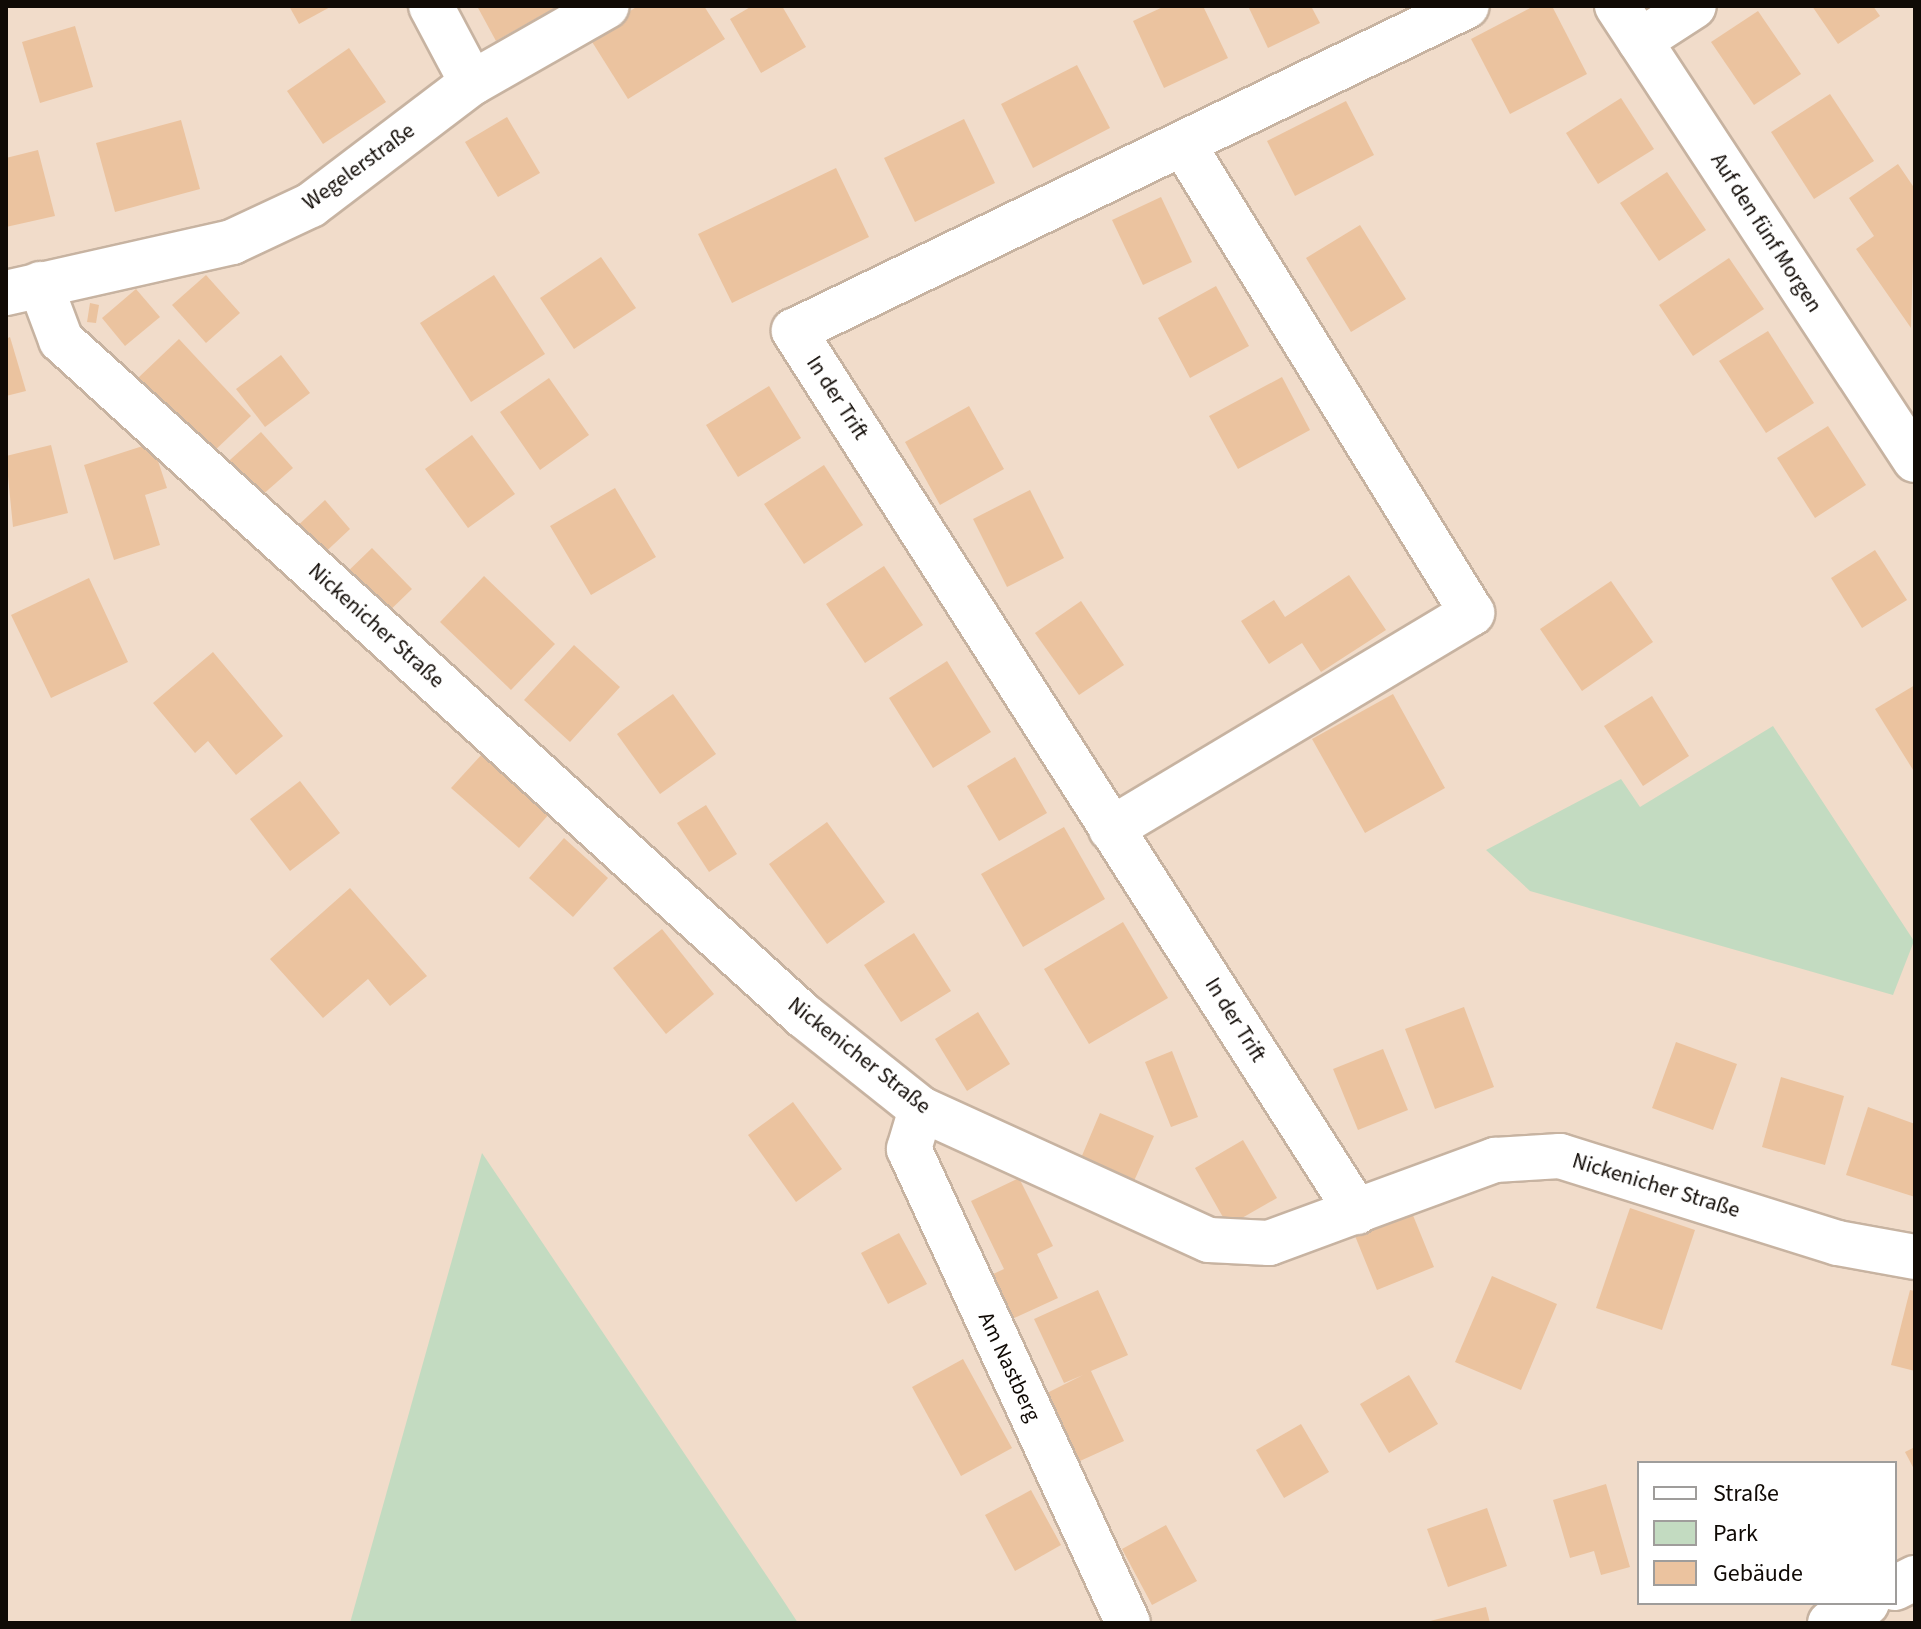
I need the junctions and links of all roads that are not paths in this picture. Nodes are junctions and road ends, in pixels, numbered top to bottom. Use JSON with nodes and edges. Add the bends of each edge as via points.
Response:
{"nodes":[{"id":1,"x":431,"y":6,"type":"edge"},
{"id":2,"x":607,"y":6,"type":"edge"},
{"id":3,"x":1467,"y":6,"type":"edge"},
{"id":4,"x":1694,"y":6,"type":"edge"},
{"id":5,"x":1628,"y":24,"type":"edge"},
{"id":6,"x":472,"y":83,"type":"junction"},
{"id":7,"x":1183,"y":144,"type":"junction"},
{"id":8,"x":23,"y":288,"type":"edge"},
{"id":9,"x":1915,"y":460,"type":"edge"},
{"id":10,"x":1111,"y":829,"type":"junction"},
{"id":11,"x":921,"y":1109,"type":"junction"},
{"id":12,"x":1357,"y":1212,"type":"junction"},
{"id":13,"x":1915,"y":1257,"type":"edge"},
{"id":14,"x":1915,"y":1578,"type":"edge"},
{"id":15,"x":1897,"y":1587,"type":"edge"},
{"id":16,"x":1863,"y":1605,"type":"edge"},
{"id":17,"x":1128,"y":1623,"type":"edge"},
{"id":18,"x":1830,"y":1623,"type":"edge"}],
"edges":[{"from":1,"to":6,"type":"street"},
{"from":2,"to":6,"type":"street","name":"Wegelerstraße"},
{"from":3,"to":7,"type":"street","name":"In der Trift"},
{"from":4,"to":5,"type":"street"},
{"from":5,"to":9,"type":"street","name":"Auf den fünf Morgen"},
{"from":6,"to":8,"type":"street","name":"Wegelerstraße","via":[[311,205],[259,230]]},
{"from":7,"to":10,"type":"street","via":[[1472,613]]},
{"from":7,"to":10,"type":"street","name":"In der Trift","via":[[794,331]]},
{"from":8,"to":11,"type":"street","name":"Nickenicher Straße","via":[[61,340],[804,1016]]},
{"from":10,"to":12,"type":"street","name":"In der Trift"},
{"from":11,"to":12,"type":"street","name":"Nickenicher Straße","via":[[1209,1240],[1269,1243]]},
{"from":11,"to":17,"type":"street","name":"Am Nastberg","via":[[909,1149]]},
{"from":12,"to":13,"type":"street","name":"Nickenicher Straße","via":[[1495,1160],[1560,1156],[1838,1243]]},
{"from":14,"to":15,"type":"street"},
{"from":16,"to":18,"type":"street"}]}
